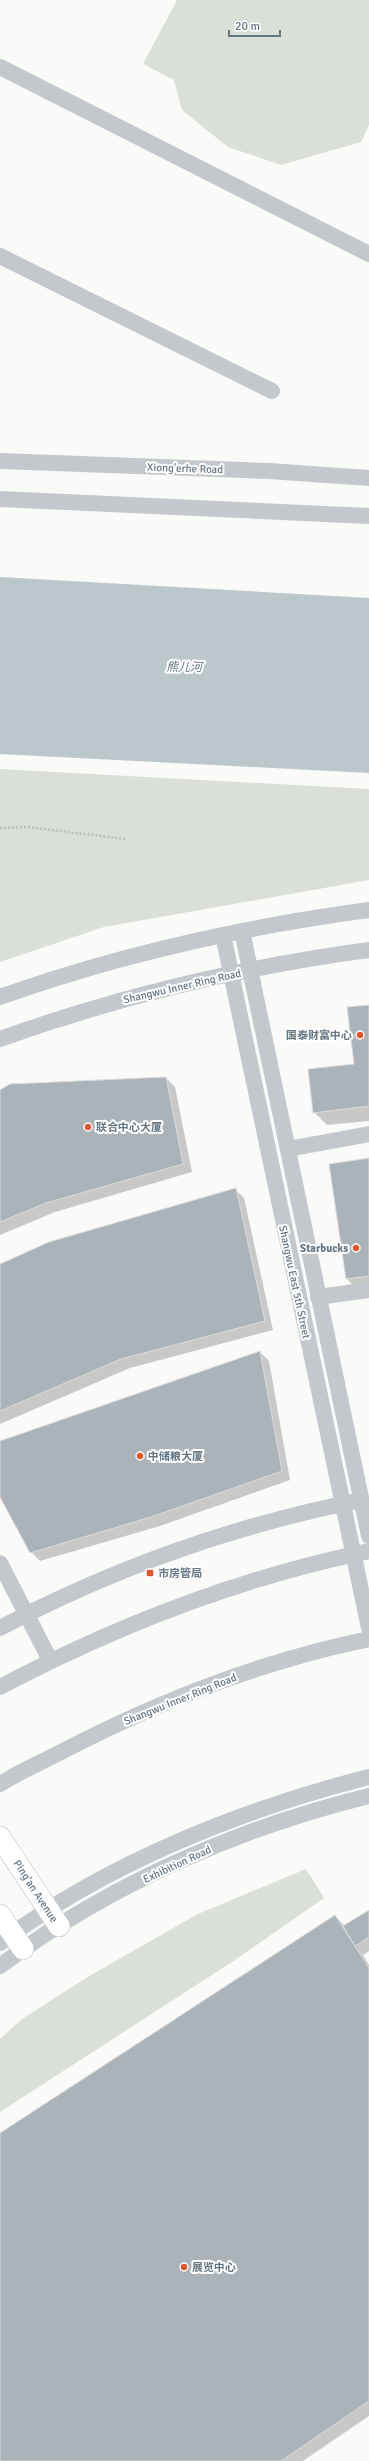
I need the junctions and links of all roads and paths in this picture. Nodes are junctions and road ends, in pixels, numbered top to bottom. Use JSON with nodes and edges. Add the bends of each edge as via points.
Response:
{"nodes":[{"id":1,"x":0,"y":67,"type":"edge"},
{"id":2,"x":369,"y":254,"type":"edge"},
{"id":3,"x":0,"y":256,"type":"edge"},
{"id":4,"x":272,"y":391,"type":"dead end"},
{"id":5,"x":0,"y":461,"type":"edge"},
{"id":6,"x":369,"y":478,"type":"edge"},
{"id":7,"x":0,"y":499,"type":"edge"},
{"id":8,"x":369,"y":516,"type":"edge"},
{"id":9,"x":0,"y":828,"type":"edge"},
{"id":10,"x":125,"y":839,"type":"dead end"},
{"id":11,"x":369,"y":910,"type":"edge"},
{"id":12,"x":242,"y":931,"type":"junction"},
{"id":13,"x":223,"y":935,"type":"junction"},
{"id":14,"x":369,"y":950,"type":"edge"},
{"id":15,"x":250,"y":970,"type":"junction"},
{"id":16,"x":231,"y":974,"type":"junction"},
{"id":17,"x":0,"y":997,"type":"edge"},
{"id":18,"x":0,"y":1039,"type":"edge"},
{"id":19,"x":369,"y":1134,"type":"edge"},
{"id":20,"x":288,"y":1150,"type":"junction"},
{"id":21,"x":369,"y":1290,"type":"edge"},
{"id":22,"x":318,"y":1297,"type":"junction"},
{"id":23,"x":365,"y":1500,"type":"edge"},
{"id":24,"x":342,"y":1504,"type":"junction"},
{"id":25,"x":369,"y":1536,"type":"edge"},
{"id":26,"x":369,"y":1551,"type":"edge"},
{"id":27,"x":353,"y":1555,"type":"junction"},
{"id":28,"x":0,"y":1563,"type":"edge"},
{"id":29,"x":27,"y":1614,"type":"junction"},
{"id":30,"x":0,"y":1628,"type":"edge"},
{"id":31,"x":369,"y":1628,"type":"edge"},
{"id":32,"x":369,"y":1639,"type":"edge"},
{"id":33,"x":50,"y":1660,"type":"junction"},
{"id":34,"x":0,"y":1686,"type":"edge"},
{"id":35,"x":369,"y":1777,"type":"edge"},
{"id":36,"x":0,"y":1784,"type":"edge"},
{"id":37,"x":369,"y":1796,"type":"edge"},
{"id":38,"x":0,"y":1837,"type":"edge"},
{"id":39,"x":0,"y":1915,"type":"edge"},
{"id":40,"x":54,"y":1919,"type":"junction"},
{"id":41,"x":12,"y":1942,"type":"edge"},
{"id":42,"x":0,"y":1966,"type":"edge"}],
"edges":[{"from":1,"to":2,"type":"street"},
{"from":3,"to":4,"type":"street"},
{"from":5,"to":6,"type":"street","name":"Xiong'erhe Road","via":[[268,471]]},
{"from":7,"to":8,"type":"street"},
{"from":9,"to":10,"type":"path","via":[[28,827]]},
{"from":11,"to":12,"type":"street"},
{"from":12,"to":13,"type":"street"},
{"from":12,"to":15,"type":"street","name":"Shangwu East 5th Street"},
{"from":13,"to":16,"type":"street","name":"Shangwu East 5th Street"},
{"from":13,"to":17,"type":"street","via":[[179,944],[72,973]]},
{"from":14,"to":15,"type":"street","name":"Shangwu Inner Ring Road"},
{"from":15,"to":16,"type":"street","name":"Shangwu Inner Ring Road"},
{"from":15,"to":20,"type":"street","name":"Shangwu East 5th Street"},
{"from":16,"to":18,"type":"street","name":"Shangwu Inner Ring Road","via":[[84,1011]]},
{"from":16,"to":24,"type":"street","name":"Shangwu East 5th Street"},
{"from":19,"to":20,"type":"street"},
{"from":20,"to":22,"type":"street","name":"Shangwu East 5th Street"},
{"from":21,"to":22,"type":"street"},
{"from":22,"to":23,"type":"street","name":"Shangwu East 5th Street"},
{"from":23,"to":24,"type":"street"},
{"from":23,"to":25,"type":"street","name":"Shangwu East 5th Street"},
{"from":24,"to":27,"type":"street","name":"Shangwu East 5th Street"},
{"from":24,"to":29,"type":"street","via":[[301,1513],[185,1548],[91,1585]]},
{"from":26,"to":27,"type":"street"},
{"from":27,"to":31,"type":"street","name":"Shangwu East 5th Street"},
{"from":27,"to":33,"type":"street","via":[[313,1563],[202,1596],[111,1632]]},
{"from":28,"to":29,"type":"street"},
{"from":29,"to":30,"type":"street"},
{"from":29,"to":33,"type":"street"},
{"from":32,"to":36,"type":"street","name":"Shangwu Inner Ring Road","via":[[291,1658],[188,1694],[88,1738]]},
{"from":33,"to":34,"type":"street"},
{"from":35,"to":40,"type":"street","name":"Exhibition Road","via":[[278,1802],[212,1827],[124,1868]]},
{"from":37,"to":40,"type":"street","name":"Exhibition Road","via":[[270,1824]]},
{"from":38,"to":40,"type":"main road","name":"Ping'an Avenue"},
{"from":39,"to":41,"type":"main road"},
{"from":40,"to":41,"type":"street","name":"Exhibition Road"},
{"from":41,"to":42,"type":"street","name":"Exhibition Road"}]}
